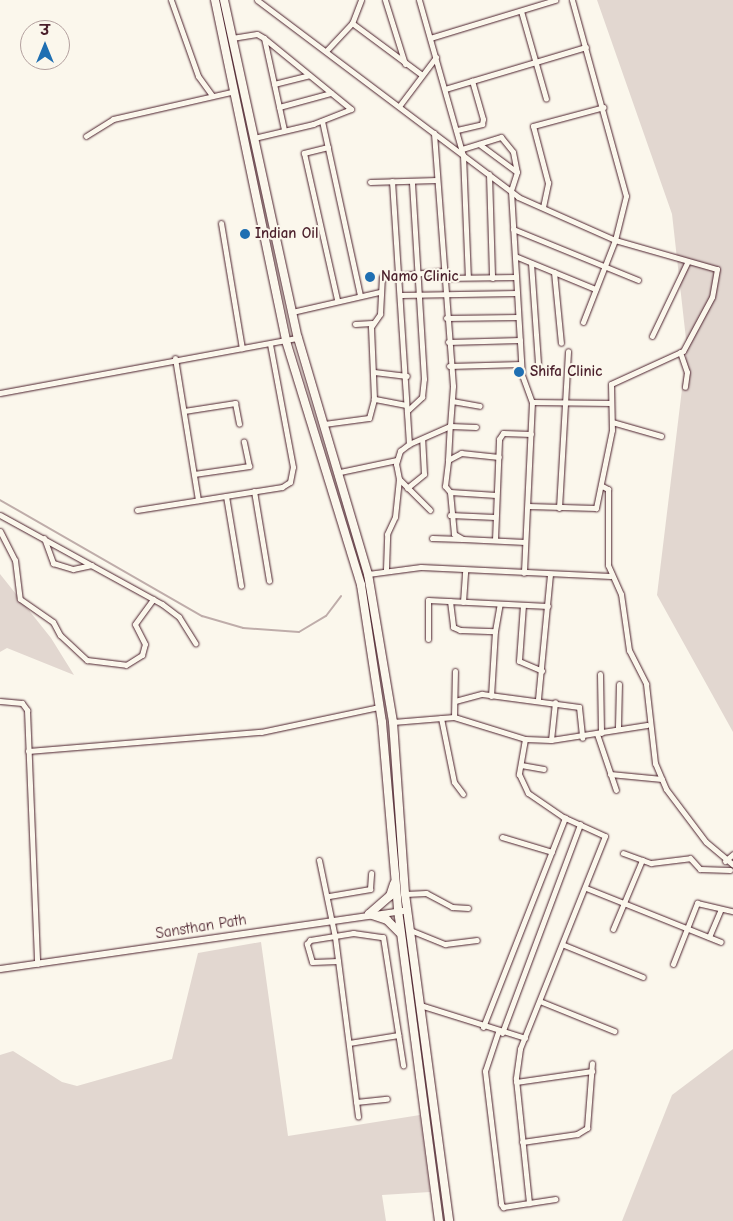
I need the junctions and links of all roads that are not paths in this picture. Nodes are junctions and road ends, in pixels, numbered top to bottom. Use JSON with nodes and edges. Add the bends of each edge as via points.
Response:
{"nodes":[{"id":1,"x":171,"y":0,"type":"edge"},
{"id":2,"x":215,"y":0,"type":"edge"},
{"id":3,"x":224,"y":0,"type":"edge"},
{"id":4,"x":257,"y":0,"type":"edge"},
{"id":5,"x":360,"y":0,"type":"edge"},
{"id":6,"x":385,"y":0,"type":"edge"},
{"id":7,"x":419,"y":0,"type":"edge"},
{"id":8,"x":555,"y":0,"type":"edge"},
{"id":9,"x":572,"y":0,"type":"edge"},
{"id":10,"x":520,"y":11,"type":"junction"},
{"id":11,"x":352,"y":23,"type":"junction"},
{"id":12,"x":232,"y":38,"type":"junction"},
{"id":13,"x":264,"y":38,"type":"junction"},
{"id":14,"x":430,"y":38,"type":"junction"},
{"id":15,"x":586,"y":47,"type":"junction"},
{"id":16,"x":326,"y":51,"type":"junction"},
{"id":17,"x":436,"y":57,"type":"junction"},
{"id":18,"x":536,"y":62,"type":"junction"},
{"id":19,"x":405,"y":65,"type":"junction"},
{"id":20,"x":309,"y":75,"type":"junction"},
{"id":21,"x":422,"y":75,"type":"junction"},
{"id":22,"x":472,"y":81,"type":"junction"},
{"id":23,"x":274,"y":84,"type":"junction"},
{"id":24,"x":445,"y":89,"type":"junction"},
{"id":25,"x":235,"y":91,"type":"junction"},
{"id":26,"x":331,"y":93,"type":"junction"},
{"id":27,"x":212,"y":95,"type":"junction"},
{"id":28,"x":546,"y":99,"type":"dead end"},
{"id":29,"x":400,"y":106,"type":"junction"},
{"id":30,"x":279,"y":107,"type":"junction"},
{"id":31,"x":604,"y":107,"type":"junction"},
{"id":32,"x":322,"y":121,"type":"junction"},
{"id":33,"x":284,"y":130,"type":"junction"},
{"id":34,"x":457,"y":130,"type":"junction"},
{"id":35,"x":434,"y":133,"type":"junction"},
{"id":36,"x":86,"y":136,"type":"dead end"},
{"id":37,"x":254,"y":138,"type":"junction"},
{"id":38,"x":479,"y":144,"type":"junction"},
{"id":39,"x":328,"y":147,"type":"junction"},
{"id":40,"x":462,"y":152,"type":"junction"},
{"id":41,"x":517,"y":172,"type":"junction"},
{"id":42,"x":488,"y":174,"type":"junction"},
{"id":43,"x":412,"y":180,"type":"junction"},
{"id":44,"x":437,"y":180,"type":"junction"},
{"id":45,"x":392,"y":181,"type":"junction"},
{"id":46,"x":370,"y":182,"type":"dead end"},
{"id":47,"x":511,"y":191,"type":"junction"},
{"id":48,"x":542,"y":207,"type":"junction"},
{"id":49,"x":221,"y":223,"type":"dead end"},
{"id":50,"x":513,"y":229,"type":"junction"},
{"id":51,"x":615,"y":240,"type":"junction"},
{"id":52,"x":515,"y":256,"type":"junction"},
{"id":53,"x":531,"y":263,"type":"junction"},
{"id":54,"x":686,"y":263,"type":"junction"},
{"id":55,"x":605,"y":266,"type":"junction"},
{"id":56,"x":443,"y":271,"type":"junction"},
{"id":57,"x":418,"y":272,"type":"junction"},
{"id":58,"x":554,"y":272,"type":"junction"},
{"id":59,"x":400,"y":273,"type":"junction"},
{"id":60,"x":468,"y":277,"type":"junction"},
{"id":61,"x":516,"y":277,"type":"junction"},
{"id":62,"x":443,"y":278,"type":"junction"},
{"id":63,"x":492,"y":278,"type":"junction"},
{"id":64,"x":638,"y":280,"type":"dead end"},
{"id":65,"x":595,"y":289,"type":"junction"},
{"id":66,"x":379,"y":292,"type":"junction"},
{"id":67,"x":517,"y":293,"type":"junction"},
{"id":68,"x":360,"y":295,"type":"junction"},
{"id":69,"x":401,"y":295,"type":"junction"},
{"id":70,"x":444,"y":295,"type":"junction"},
{"id":71,"x":419,"y":296,"type":"junction"},
{"id":72,"x":336,"y":300,"type":"junction"},
{"id":73,"x":292,"y":312,"type":"junction"},
{"id":74,"x":518,"y":317,"type":"junction"},
{"id":75,"x":446,"y":318,"type":"junction"},
{"id":76,"x":583,"y":322,"type":"dead end"},
{"id":77,"x":372,"y":323,"type":"junction"},
{"id":78,"x":355,"y":324,"type":"dead end"},
{"id":79,"x":652,"y":336,"type":"dead end"},
{"id":80,"x":298,"y":338,"type":"junction"},
{"id":81,"x":520,"y":340,"type":"junction"},
{"id":82,"x":286,"y":341,"type":"junction"},
{"id":83,"x":448,"y":342,"type":"junction"},
{"id":84,"x":561,"y":343,"type":"dead end"},
{"id":85,"x":270,"y":344,"type":"junction"},
{"id":86,"x":242,"y":348,"type":"junction"},
{"id":87,"x":568,"y":351,"type":"dead end"},
{"id":88,"x":680,"y":352,"type":"junction"},
{"id":89,"x":175,"y":358,"type":"junction"},
{"id":90,"x":521,"y":364,"type":"junction"},
{"id":91,"x":538,"y":364,"type":"dead end"},
{"id":92,"x":449,"y":366,"type":"junction"},
{"id":93,"x":374,"y":372,"type":"junction"},
{"id":94,"x":407,"y":376,"type":"junction"},
{"id":95,"x":685,"y":387,"type":"dead end"},
{"id":96,"x":0,"y":394,"type":"edge"},
{"id":97,"x":374,"y":399,"type":"junction"},
{"id":98,"x":452,"y":400,"type":"junction"},
{"id":99,"x":532,"y":402,"type":"junction"},
{"id":100,"x":565,"y":403,"type":"junction"},
{"id":101,"x":611,"y":403,"type":"junction"},
{"id":102,"x":480,"y":406,"type":"dead end"},
{"id":103,"x":407,"y":408,"type":"junction"},
{"id":104,"x":184,"y":411,"type":"junction"},
{"id":105,"x":612,"y":422,"type":"junction"},
{"id":106,"x":239,"y":424,"type":"dead end"},
{"id":107,"x":324,"y":424,"type":"junction"},
{"id":108,"x":450,"y":426,"type":"junction"},
{"id":109,"x":476,"y":427,"type":"dead end"},
{"id":110,"x":531,"y":434,"type":"junction"},
{"id":111,"x":661,"y":436,"type":"dead end"},
{"id":112,"x":422,"y":440,"type":"junction"},
{"id":113,"x":244,"y":442,"type":"dead end"},
{"id":114,"x":409,"y":444,"type":"junction"},
{"id":115,"x":499,"y":457,"type":"junction"},
{"id":116,"x":397,"y":460,"type":"junction"},
{"id":117,"x":448,"y":460,"type":"junction"},
{"id":118,"x":340,"y":472,"type":"junction"},
{"id":119,"x":194,"y":474,"type":"junction"},
{"id":120,"x":399,"y":479,"type":"junction"},
{"id":121,"x":602,"y":486,"type":"junction"},
{"id":122,"x":407,"y":488,"type":"junction"},
{"id":123,"x":254,"y":491,"type":"junction"},
{"id":124,"x":450,"y":492,"type":"junction"},
{"id":125,"x":496,"y":495,"type":"junction"},
{"id":126,"x":226,"y":496,"type":"junction"},
{"id":127,"x":198,"y":500,"type":"junction"},
{"id":128,"x":528,"y":506,"type":"junction"},
{"id":129,"x":559,"y":508,"type":"junction"},
{"id":130,"x":137,"y":510,"type":"dead end"},
{"id":131,"x":430,"y":510,"type":"dead end"},
{"id":132,"x":0,"y":515,"type":"edge"},
{"id":133,"x":450,"y":515,"type":"junction"},
{"id":134,"x":495,"y":517,"type":"junction"},
{"id":135,"x":0,"y":530,"type":"edge"},
{"id":136,"x":44,"y":538,"type":"junction"},
{"id":137,"x":432,"y":538,"type":"dead end"},
{"id":138,"x":463,"y":539,"type":"junction"},
{"id":139,"x":495,"y":540,"type":"junction"},
{"id":140,"x":526,"y":542,"type":"junction"},
{"id":141,"x":92,"y":565,"type":"junction"},
{"id":142,"x":386,"y":569,"type":"junction"},
{"id":143,"x":465,"y":571,"type":"junction"},
{"id":144,"x":524,"y":573,"type":"junction"},
{"id":145,"x":368,"y":574,"type":"junction"},
{"id":146,"x":550,"y":575,"type":"junction"},
{"id":147,"x":611,"y":576,"type":"junction"},
{"id":148,"x":269,"y":581,"type":"dead end"},
{"id":149,"x":241,"y":586,"type":"dead end"},
{"id":150,"x":153,"y":599,"type":"junction"},
{"id":151,"x":450,"y":601,"type":"junction"},
{"id":152,"x":463,"y":602,"type":"junction"},
{"id":153,"x":500,"y":604,"type":"junction"},
{"id":154,"x":523,"y":605,"type":"junction"},
{"id":155,"x":548,"y":606,"type":"junction"},
{"id":156,"x":495,"y":631,"type":"junction"},
{"id":157,"x":428,"y":639,"type":"dead end"},
{"id":158,"x":196,"y":643,"type":"dead end"},
{"id":159,"x":454,"y":671,"type":"dead end"},
{"id":160,"x":542,"y":671,"type":"junction"},
{"id":161,"x":600,"y":674,"type":"dead end"},
{"id":162,"x":620,"y":684,"type":"dead end"},
{"id":163,"x":491,"y":696,"type":"junction"},
{"id":164,"x":538,"y":699,"type":"junction"},
{"id":165,"x":0,"y":701,"type":"edge"},
{"id":166,"x":455,"y":701,"type":"junction"},
{"id":167,"x":555,"y":702,"type":"junction"},
{"id":168,"x":379,"y":708,"type":"junction"},
{"id":169,"x":454,"y":717,"type":"junction"},
{"id":170,"x":441,"y":718,"type":"junction"},
{"id":171,"x":393,"y":722,"type":"junction"},
{"id":172,"x":647,"y":726,"type":"junction"},
{"id":173,"x":618,"y":727,"type":"junction"},
{"id":174,"x":599,"y":734,"type":"junction"},
{"id":175,"x":582,"y":738,"type":"junction"},
{"id":176,"x":525,"y":739,"type":"junction"},
{"id":177,"x":551,"y":740,"type":"junction"},
{"id":178,"x":28,"y":751,"type":"junction"},
{"id":179,"x":521,"y":765,"type":"junction"},
{"id":180,"x":544,"y":769,"type":"dead end"},
{"id":181,"x":610,"y":774,"type":"junction"},
{"id":182,"x":662,"y":779,"type":"junction"},
{"id":183,"x":616,"y":790,"type":"dead end"},
{"id":184,"x":463,"y":794,"type":"dead end"},
{"id":185,"x":565,"y":818,"type":"junction"},
{"id":186,"x":580,"y":824,"type":"junction"},
{"id":187,"x":502,"y":837,"type":"dead end"},
{"id":188,"x":552,"y":852,"type":"junction"},
{"id":189,"x":622,"y":853,"type":"dead end"},
{"id":190,"x":733,"y":854,"type":"edge"},
{"id":191,"x":319,"y":860,"type":"dead end"},
{"id":192,"x":642,"y":860,"type":"junction"},
{"id":193,"x":730,"y":866,"type":"edge"},
{"id":194,"x":371,"y":873,"type":"dead end"},
{"id":195,"x":395,"y":881,"type":"junction"},
{"id":196,"x":586,"y":888,"type":"junction"},
{"id":197,"x":405,"y":894,"type":"junction"},
{"id":198,"x":328,"y":896,"type":"junction"},
{"id":199,"x":622,"y":903,"type":"junction"},
{"id":200,"x":468,"y":908,"type":"dead end"},
{"id":201,"x":720,"y":909,"type":"junction"},
{"id":202,"x":398,"y":910,"type":"junction"},
{"id":203,"x":407,"y":910,"type":"junction"},
{"id":204,"x":733,"y":910,"type":"edge"},
{"id":205,"x":369,"y":914,"type":"junction"},
{"id":206,"x":332,"y":920,"type":"junction"},
{"id":207,"x":686,"y":927,"type":"junction"},
{"id":208,"x":613,"y":929,"type":"dead end"},
{"id":209,"x":410,"y":930,"type":"junction"},
{"id":210,"x":401,"y":934,"type":"junction"},
{"id":211,"x":335,"y":937,"type":"junction"},
{"id":212,"x":709,"y":937,"type":"junction"},
{"id":213,"x":477,"y":940,"type":"dead end"},
{"id":214,"x":721,"y":942,"type":"dead end"},
{"id":215,"x":564,"y":945,"type":"junction"},
{"id":216,"x":338,"y":961,"type":"junction"},
{"id":217,"x":37,"y":964,"type":"junction"},
{"id":218,"x":673,"y":964,"type":"dead end"},
{"id":219,"x":0,"y":969,"type":"edge"},
{"id":220,"x":643,"y":977,"type":"dead end"},
{"id":221,"x":542,"y":1002,"type":"junction"},
{"id":222,"x":419,"y":1005,"type":"junction"},
{"id":223,"x":483,"y":1027,"type":"junction"},
{"id":224,"x":614,"y":1031,"type":"dead end"},
{"id":225,"x":500,"y":1032,"type":"junction"},
{"id":226,"x":398,"y":1035,"type":"junction"},
{"id":227,"x":525,"y":1038,"type":"junction"},
{"id":228,"x":349,"y":1043,"type":"junction"},
{"id":229,"x":592,"y":1063,"type":"dead end"},
{"id":230,"x":402,"y":1065,"type":"dead end"},
{"id":231,"x":592,"y":1070,"type":"junction"},
{"id":232,"x":516,"y":1082,"type":"junction"},
{"id":233,"x":387,"y":1099,"type":"dead end"},
{"id":234,"x":356,"y":1102,"type":"junction"},
{"id":235,"x":358,"y":1117,"type":"dead end"},
{"id":236,"x":522,"y":1142,"type":"junction"},
{"id":237,"x":555,"y":1199,"type":"dead end"},
{"id":238,"x":529,"y":1203,"type":"junction"},
{"id":239,"x":439,"y":1221,"type":"edge"},
{"id":240,"x":449,"y":1221,"type":"edge"}],
"edges":[{"from":1,"to":27,"type":"street","via":[[198,76]]},
{"from":2,"to":25,"type":"main road"},
{"from":3,"to":12,"type":"main road"},
{"from":4,"to":16,"type":"street"},
{"from":5,"to":11,"type":"street"},
{"from":6,"to":19,"type":"street"},
{"from":7,"to":14,"type":"street"},
{"from":8,"to":10,"type":"street"},
{"from":9,"to":15,"type":"street"},
{"from":10,"to":14,"type":"street"},
{"from":10,"to":18,"type":"street"},
{"from":11,"to":16,"type":"street"},
{"from":11,"to":19,"type":"street"},
{"from":12,"to":13,"type":"street","via":[[257,34]]},
{"from":12,"to":37,"type":"main road"},
{"from":13,"to":20,"type":"street"},
{"from":13,"to":23,"type":"street"},
{"from":14,"to":17,"type":"street"},
{"from":15,"to":18,"type":"street"},
{"from":15,"to":31,"type":"street"},
{"from":16,"to":29,"type":"street"},
{"from":17,"to":21,"type":"street"},
{"from":17,"to":24,"type":"street"},
{"from":18,"to":22,"type":"street"},
{"from":18,"to":28,"type":"street"},
{"from":19,"to":21,"type":"street"},
{"from":20,"to":23,"type":"street"},
{"from":20,"to":26,"type":"street"},
{"from":21,"to":29,"type":"street"},
{"from":22,"to":24,"type":"street"},
{"from":22,"to":34,"type":"street","via":[[482,124]]},
{"from":23,"to":30,"type":"street"},
{"from":24,"to":34,"type":"street"},
{"from":25,"to":27,"type":"street"},
{"from":25,"to":82,"type":"main road"},
{"from":26,"to":30,"type":"street"},
{"from":26,"to":32,"type":"street","via":[[351,109]]},
{"from":27,"to":36,"type":"street","via":[[113,118]]},
{"from":29,"to":35,"type":"street"},
{"from":30,"to":33,"type":"street"},
{"from":31,"to":48,"type":"street","via":[[533,126],[548,183]]},
{"from":31,"to":51,"type":"street","via":[[626,196]]},
{"from":32,"to":33,"type":"street"},
{"from":32,"to":39,"type":"street"},
{"from":33,"to":37,"type":"street"},
{"from":34,"to":40,"type":"street"},
{"from":35,"to":40,"type":"street"},
{"from":35,"to":44,"type":"street"},
{"from":37,"to":73,"type":"main road"},
{"from":38,"to":40,"type":"street"},
{"from":38,"to":41,"type":"street"},
{"from":38,"to":41,"type":"street","via":[[502,137],[513,152]]},
{"from":39,"to":68,"type":"street"},
{"from":39,"to":72,"type":"street","via":[[304,153]]},
{"from":40,"to":42,"type":"street"},
{"from":40,"to":60,"type":"street"},
{"from":41,"to":47,"type":"street"},
{"from":42,"to":47,"type":"street"},
{"from":42,"to":63,"type":"street"},
{"from":43,"to":44,"type":"street"},
{"from":43,"to":45,"type":"street"},
{"from":43,"to":57,"type":"street"},
{"from":44,"to":56,"type":"street"},
{"from":45,"to":46,"type":"street"},
{"from":45,"to":59,"type":"street"},
{"from":47,"to":48,"type":"street"},
{"from":47,"to":50,"type":"street"},
{"from":48,"to":51,"type":"street"},
{"from":49,"to":86,"type":"street"},
{"from":50,"to":52,"type":"street"},
{"from":50,"to":55,"type":"street"},
{"from":51,"to":54,"type":"street"},
{"from":51,"to":55,"type":"street"},
{"from":52,"to":53,"type":"street"},
{"from":52,"to":61,"type":"street"},
{"from":53,"to":58,"type":"street"},
{"from":53,"to":91,"type":"street"},
{"from":54,"to":79,"type":"street"},
{"from":54,"to":88,"type":"street","via":[[711,267],[719,276],[690,344]]},
{"from":55,"to":64,"type":"street"},
{"from":55,"to":65,"type":"street"},
{"from":56,"to":57,"type":"street"},
{"from":56,"to":62,"type":"street"},
{"from":57,"to":59,"type":"street"},
{"from":57,"to":71,"type":"street"},
{"from":58,"to":65,"type":"street"},
{"from":58,"to":84,"type":"street"},
{"from":59,"to":66,"type":"street","via":[[382,277]]},
{"from":59,"to":69,"type":"street"},
{"from":60,"to":62,"type":"street"},
{"from":60,"to":63,"type":"street"},
{"from":61,"to":63,"type":"street"},
{"from":61,"to":67,"type":"street"},
{"from":62,"to":70,"type":"street"},
{"from":65,"to":76,"type":"street"},
{"from":66,"to":68,"type":"street"},
{"from":66,"to":77,"type":"street","via":[[380,314]]},
{"from":67,"to":70,"type":"street"},
{"from":67,"to":74,"type":"street"},
{"from":68,"to":72,"type":"street"},
{"from":69,"to":71,"type":"street"},
{"from":69,"to":94,"type":"street"},
{"from":70,"to":71,"type":"street"},
{"from":70,"to":75,"type":"street"},
{"from":71,"to":103,"type":"street","via":[[422,397]]},
{"from":72,"to":73,"type":"street"},
{"from":73,"to":80,"type":"main road"},
{"from":74,"to":75,"type":"street"},
{"from":74,"to":81,"type":"street"},
{"from":75,"to":83,"type":"street"},
{"from":77,"to":78,"type":"street"},
{"from":77,"to":93,"type":"street"},
{"from":80,"to":82,"type":"street"},
{"from":80,"to":107,"type":"main road"},
{"from":81,"to":83,"type":"street"},
{"from":81,"to":90,"type":"street"},
{"from":82,"to":85,"type":"street"},
{"from":82,"to":168,"type":"main road","via":[[361,585]]},
{"from":83,"to":92,"type":"street"},
{"from":85,"to":86,"type":"street"},
{"from":85,"to":123,"type":"street","via":[[292,476],[282,487]]},
{"from":86,"to":89,"type":"street"},
{"from":87,"to":100,"type":"street"},
{"from":88,"to":95,"type":"street","via":[[687,372]]},
{"from":88,"to":101,"type":"street","via":[[611,384]]},
{"from":89,"to":96,"type":"street"},
{"from":89,"to":104,"type":"street"},
{"from":90,"to":92,"type":"street"},
{"from":90,"to":99,"type":"street","via":[[523,384]]},
{"from":92,"to":98,"type":"street"},
{"from":93,"to":94,"type":"street"},
{"from":93,"to":97,"type":"street"},
{"from":94,"to":103,"type":"street"},
{"from":97,"to":103,"type":"street"},
{"from":97,"to":107,"type":"street","via":[[369,418]]},
{"from":98,"to":102,"type":"street"},
{"from":98,"to":108,"type":"street"},
{"from":99,"to":100,"type":"street"},
{"from":99,"to":110,"type":"street"},
{"from":100,"to":101,"type":"street"},
{"from":100,"to":129,"type":"street"},
{"from":101,"to":105,"type":"street"},
{"from":103,"to":114,"type":"street"},
{"from":104,"to":106,"type":"street","via":[[236,403]]},
{"from":104,"to":119,"type":"street"},
{"from":105,"to":111,"type":"street"},
{"from":105,"to":121,"type":"street"},
{"from":107,"to":118,"type":"main road"},
{"from":108,"to":109,"type":"street"},
{"from":108,"to":112,"type":"street"},
{"from":108,"to":117,"type":"street"},
{"from":110,"to":115,"type":"street","via":[[503,433]]},
{"from":110,"to":128,"type":"street"},
{"from":112,"to":114,"type":"street"},
{"from":112,"to":122,"type":"street","via":[[424,474]]},
{"from":113,"to":119,"type":"street","via":[[249,466]]},
{"from":114,"to":116,"type":"street"},
{"from":115,"to":117,"type":"street","via":[[461,453]]},
{"from":115,"to":125,"type":"street"},
{"from":116,"to":118,"type":"street"},
{"from":116,"to":120,"type":"street"},
{"from":117,"to":124,"type":"street","via":[[445,486]]},
{"from":118,"to":145,"type":"main road"},
{"from":119,"to":127,"type":"street"},
{"from":120,"to":122,"type":"street"},
{"from":120,"to":142,"type":"street","via":[[395,517],[387,534]]},
{"from":121,"to":129,"type":"street","via":[[596,508]]},
{"from":121,"to":147,"type":"street","via":[[608,489],[606,543]]},
{"from":122,"to":131,"type":"street"},
{"from":123,"to":126,"type":"street"},
{"from":123,"to":148,"type":"street"},
{"from":124,"to":125,"type":"street"},
{"from":124,"to":133,"type":"street"},
{"from":125,"to":134,"type":"street"},
{"from":126,"to":127,"type":"street"},
{"from":126,"to":149,"type":"street"},
{"from":127,"to":130,"type":"street"},
{"from":128,"to":129,"type":"street"},
{"from":128,"to":140,"type":"street"},
{"from":132,"to":136,"type":"street"},
{"from":133,"to":134,"type":"street"},
{"from":133,"to":138,"type":"street","via":[[454,534]]},
{"from":134,"to":139,"type":"street"},
{"from":135,"to":150,"type":"street","via":[[15,560],[20,599],[53,622],[60,635],[87,660],[126,665],[142,655],[145,644],[135,624]]},
{"from":136,"to":141,"type":"street"},
{"from":136,"to":141,"type":"street","via":[[53,564],[73,568]]},
{"from":137,"to":138,"type":"street"},
{"from":138,"to":139,"type":"street"},
{"from":139,"to":140,"type":"street"},
{"from":140,"to":144,"type":"street"},
{"from":141,"to":150,"type":"street"},
{"from":142,"to":143,"type":"street"},
{"from":142,"to":145,"type":"street"},
{"from":143,"to":144,"type":"street"},
{"from":143,"to":152,"type":"street"},
{"from":144,"to":146,"type":"street"},
{"from":145,"to":171,"type":"main road"},
{"from":146,"to":147,"type":"street"},
{"from":146,"to":155,"type":"street"},
{"from":147,"to":172,"type":"street","via":[[621,594],[628,650],[646,684]]},
{"from":150,"to":158,"type":"street","via":[[179,617]]},
{"from":151,"to":152,"type":"street"},
{"from":151,"to":156,"type":"street","via":[[453,627]]},
{"from":151,"to":157,"type":"street","via":[[428,600]]},
{"from":152,"to":153,"type":"street"},
{"from":153,"to":154,"type":"street"},
{"from":153,"to":156,"type":"street"},
{"from":154,"to":155,"type":"street"},
{"from":154,"to":160,"type":"street","via":[[519,661]]},
{"from":155,"to":160,"type":"street"},
{"from":156,"to":163,"type":"street"},
{"from":159,"to":166,"type":"street"},
{"from":160,"to":164,"type":"street"},
{"from":161,"to":174,"type":"street"},
{"from":162,"to":173,"type":"street"},
{"from":163,"to":164,"type":"street"},
{"from":163,"to":166,"type":"street"},
{"from":164,"to":167,"type":"street"},
{"from":165,"to":178,"type":"street","via":[[22,703],[27,710]]},
{"from":166,"to":169,"type":"street"},
{"from":167,"to":175,"type":"street","via":[[579,707]]},
{"from":167,"to":177,"type":"street"},
{"from":168,"to":178,"type":"street","via":[[261,732]]},
{"from":168,"to":195,"type":"main road"},
{"from":169,"to":170,"type":"street"},
{"from":169,"to":176,"type":"street"},
{"from":170,"to":171,"type":"street"},
{"from":170,"to":184,"type":"street","via":[[454,782]]},
{"from":171,"to":197,"type":"main road"},
{"from":172,"to":173,"type":"street"},
{"from":172,"to":182,"type":"street"},
{"from":173,"to":174,"type":"street"},
{"from":174,"to":175,"type":"street"},
{"from":174,"to":181,"type":"street"},
{"from":175,"to":177,"type":"street"},
{"from":176,"to":177,"type":"street"},
{"from":176,"to":179,"type":"street"},
{"from":178,"to":217,"type":"street"},
{"from":179,"to":180,"type":"street"},
{"from":179,"to":185,"type":"street","via":[[528,793]]},
{"from":181,"to":182,"type":"street"},
{"from":181,"to":183,"type":"street"},
{"from":182,"to":193,"type":"street","via":[[706,842]]},
{"from":185,"to":186,"type":"street"},
{"from":185,"to":188,"type":"street"},
{"from":186,"to":196,"type":"street","via":[[605,836]]},
{"from":186,"to":225,"type":"street"},
{"from":187,"to":188,"type":"street"},
{"from":188,"to":223,"type":"street"},
{"from":189,"to":192,"type":"street"},
{"from":190,"to":193,"type":"street"},
{"from":191,"to":198,"type":"street"},
{"from":192,"to":193,"type":"street","via":[[679,857],[690,858],[700,869]]},
{"from":192,"to":199,"type":"street"},
{"from":194,"to":198,"type":"street","via":[[370,889]]},
{"from":195,"to":202,"type":"main road"},
{"from":195,"to":205,"type":"main road","via":[[390,896]]},
{"from":196,"to":199,"type":"street"},
{"from":196,"to":215,"type":"street"},
{"from":197,"to":200,"type":"street","via":[[426,893],[452,907]]},
{"from":197,"to":203,"type":"main road"},
{"from":198,"to":206,"type":"street"},
{"from":199,"to":207,"type":"street"},
{"from":199,"to":208,"type":"street"},
{"from":201,"to":204,"type":"street"},
{"from":201,"to":207,"type":"street","via":[[699,902]]},
{"from":201,"to":212,"type":"street"},
{"from":202,"to":203,"type":"street","name":"Sansthan Path"},
{"from":202,"to":205,"type":"street","name":"Sansthan Path"},
{"from":202,"to":210,"type":"main road"},
{"from":203,"to":209,"type":"main road"},
{"from":205,"to":206,"type":"street","name":"Sansthan Path"},
{"from":205,"to":210,"type":"main road","via":[[392,923]]},
{"from":206,"to":211,"type":"street"},
{"from":206,"to":217,"type":"street","name":"Sansthan Path"},
{"from":207,"to":212,"type":"street"},
{"from":207,"to":218,"type":"street"},
{"from":209,"to":213,"type":"street","via":[[445,944]]},
{"from":209,"to":222,"type":"main road"},
{"from":210,"to":239,"type":"main road"},
{"from":211,"to":216,"type":"street"},
{"from":211,"to":216,"type":"street","via":[[310,940],[307,950],[312,962]]},
{"from":211,"to":226,"type":"street","via":[[366,933],[383,937]]},
{"from":212,"to":214,"type":"street"},
{"from":215,"to":220,"type":"street"},
{"from":215,"to":221,"type":"street"},
{"from":216,"to":228,"type":"street"},
{"from":217,"to":219,"type":"street","name":"Sansthan Path"},
{"from":221,"to":224,"type":"street"},
{"from":221,"to":227,"type":"street"},
{"from":222,"to":223,"type":"street"},
{"from":222,"to":240,"type":"main road"},
{"from":223,"to":225,"type":"street"},
{"from":225,"to":227,"type":"street"},
{"from":225,"to":238,"type":"street","via":[[485,1071],[501,1204],[503,1208]]},
{"from":226,"to":228,"type":"street"},
{"from":226,"to":230,"type":"street"},
{"from":227,"to":232,"type":"street"},
{"from":228,"to":234,"type":"street"},
{"from":229,"to":231,"type":"street"},
{"from":231,"to":232,"type":"street"},
{"from":231,"to":236,"type":"street","via":[[590,1121],[583,1132]]},
{"from":232,"to":236,"type":"street"},
{"from":233,"to":234,"type":"street"},
{"from":234,"to":235,"type":"street"},
{"from":236,"to":238,"type":"street"},
{"from":237,"to":238,"type":"street"}]}
